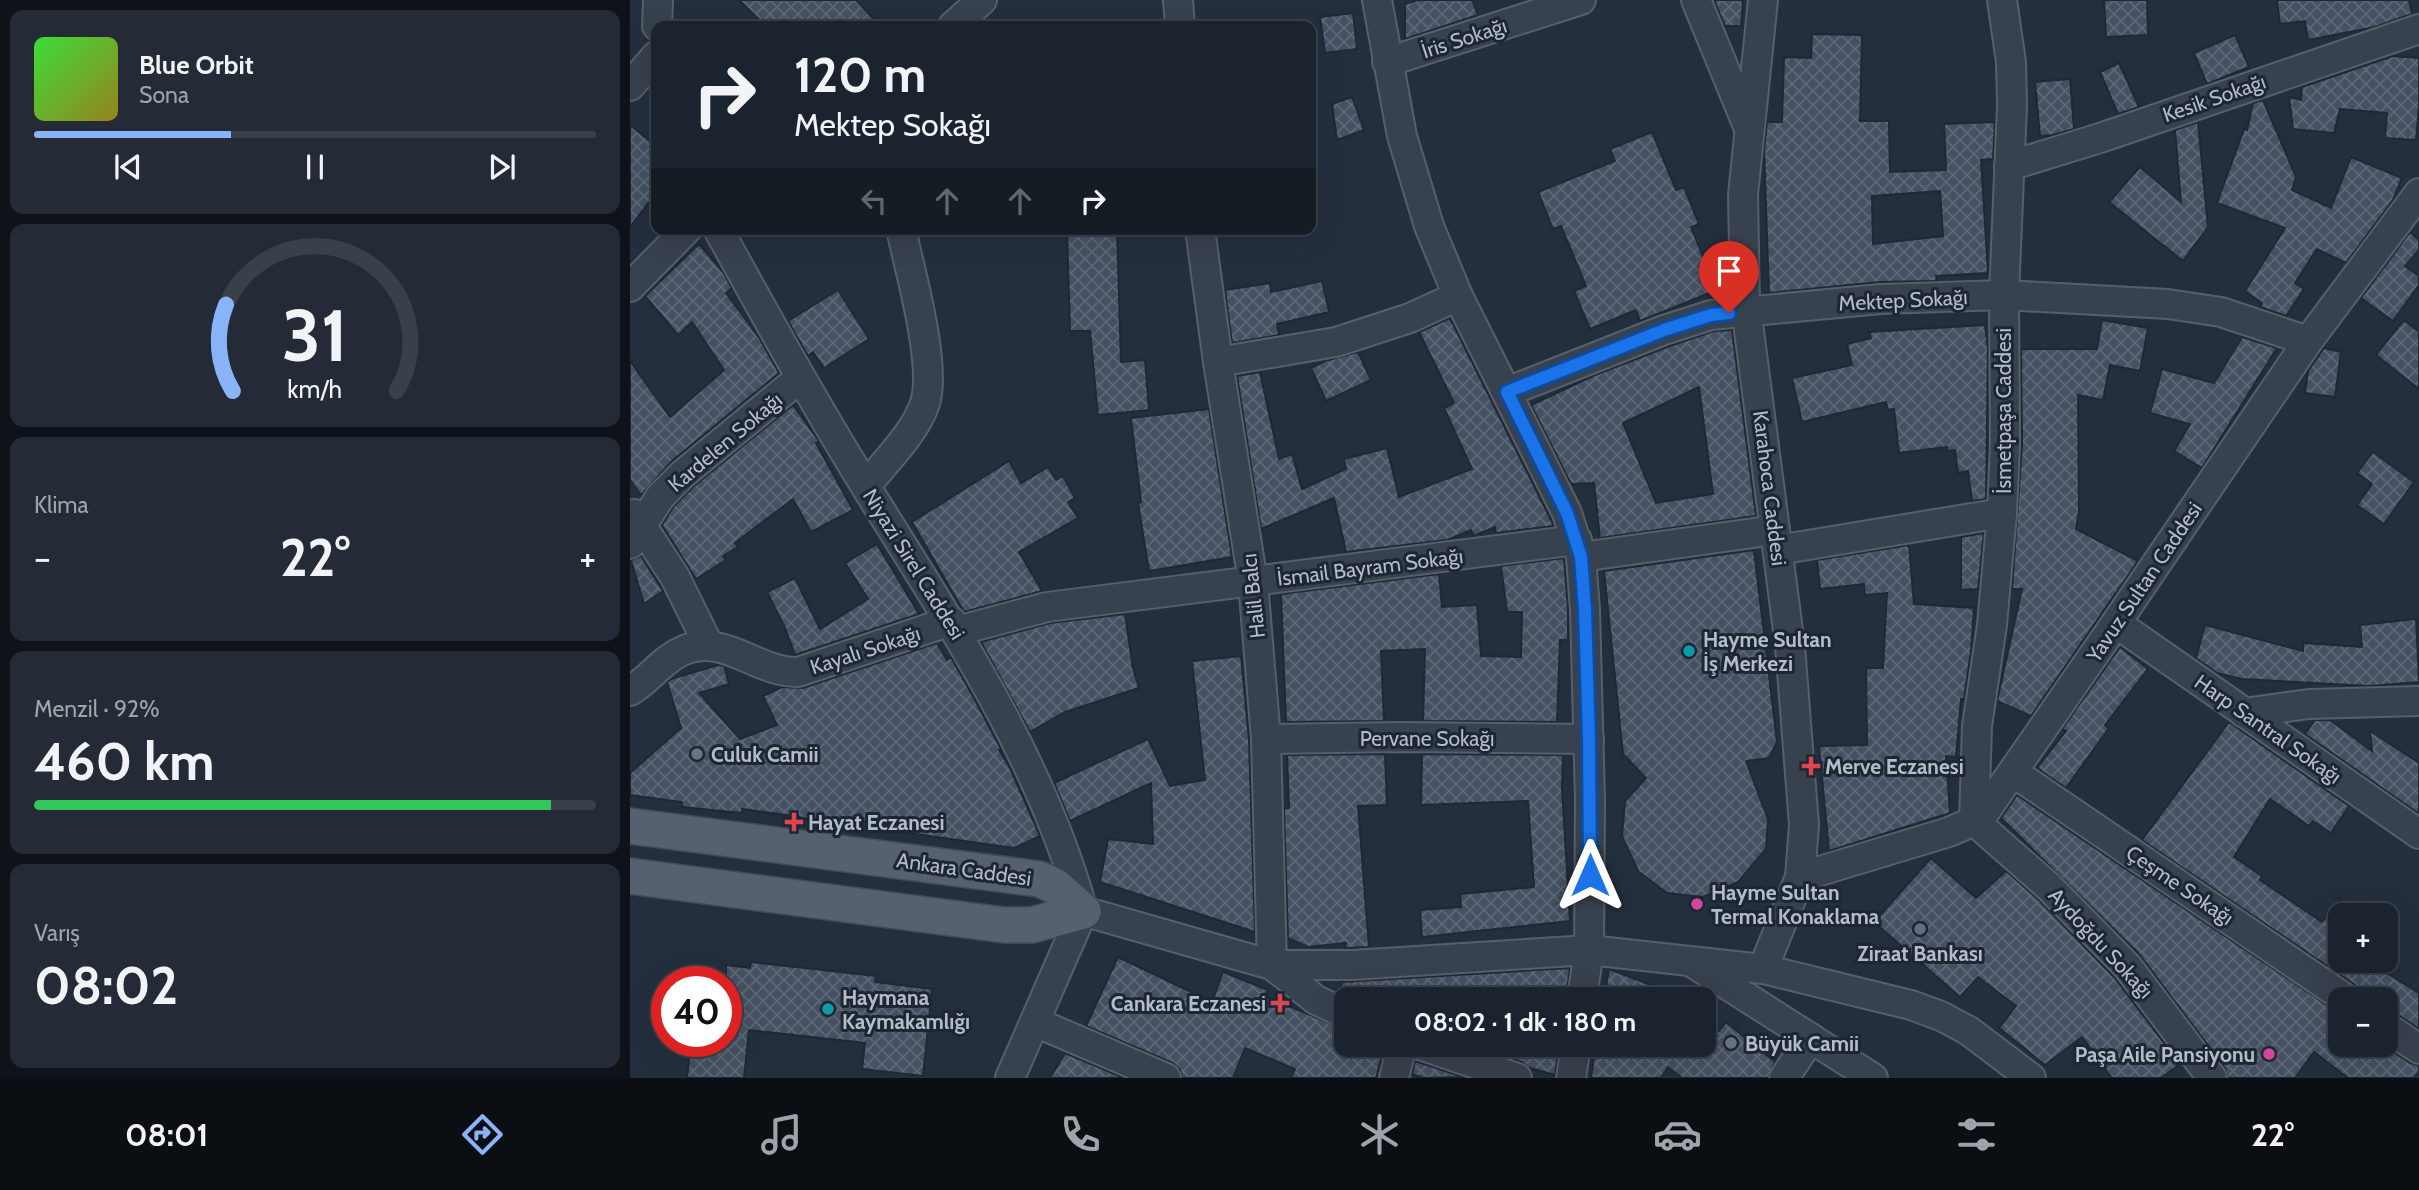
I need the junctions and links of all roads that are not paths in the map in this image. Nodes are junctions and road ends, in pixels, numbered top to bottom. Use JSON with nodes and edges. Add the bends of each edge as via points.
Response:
{"nodes":[{"id":1,"x":658,"y":0,"type":"edge"},
{"id":2,"x":982,"y":0,"type":"edge"},
{"id":3,"x":1178,"y":0,"type":"edge"},
{"id":4,"x":1377,"y":0,"type":"edge"},
{"id":5,"x":1581,"y":0,"type":"edge"},
{"id":6,"x":1696,"y":0,"type":"edge"},
{"id":7,"x":1763,"y":0,"type":"edge"},
{"id":8,"x":2002,"y":0,"type":"edge"},
{"id":9,"x":657,"y":21,"type":"edge"},
{"id":10,"x":959,"y":21,"type":"edge"},
{"id":11,"x":1180,"y":21,"type":"edge"},
{"id":12,"x":2419,"y":29,"type":"edge"},
{"id":13,"x":651,"y":62,"type":"edge"},
{"id":14,"x":1387,"y":62,"type":"junction"},
{"id":15,"x":630,"y":86,"type":"edge"},
{"id":16,"x":1748,"y":126,"type":"junction"},
{"id":17,"x":2009,"y":166,"type":"junction"},
{"id":18,"x":2419,"y":193,"type":"edge"},
{"id":19,"x":681,"y":235,"type":"edge"},
{"id":20,"x":721,"y":235,"type":"edge"},
{"id":21,"x":902,"y":235,"type":"edge"},
{"id":22,"x":1201,"y":235,"type":"edge"},
{"id":23,"x":630,"y":287,"type":"edge"},
{"id":24,"x":2004,"y":295,"type":"junction"},
{"id":25,"x":1458,"y":296,"type":"junction"},
{"id":26,"x":1747,"y":310,"type":"junction"},
{"id":27,"x":2308,"y":341,"type":"junction"},
{"id":28,"x":1218,"y":362,"type":"junction"},
{"id":29,"x":800,"y":378,"type":"junction"},
{"id":30,"x":1507,"y":392,"type":"junction"},
{"id":31,"x":866,"y":486,"type":"junction"},
{"id":32,"x":2002,"y":513,"type":"junction"},
{"id":33,"x":634,"y":526,"type":"edge"},
{"id":34,"x":1777,"y":540,"type":"junction"},
{"id":35,"x":1579,"y":548,"type":"junction"},
{"id":36,"x":1253,"y":582,"type":"junction"},
{"id":37,"x":2116,"y":624,"type":"junction"},
{"id":38,"x":954,"y":626,"type":"junction"},
{"id":39,"x":709,"y":646,"type":"junction"},
{"id":40,"x":630,"y":691,"type":"edge"},
{"id":41,"x":2419,"y":702,"type":"edge"},
{"id":42,"x":2244,"y":713,"type":"junction"},
{"id":43,"x":1266,"y":739,"type":"junction"},
{"id":44,"x":1589,"y":739,"type":"junction"},
{"id":45,"x":2013,"y":772,"type":"junction"},
{"id":46,"x":1975,"y":821,"type":"junction"},
{"id":47,"x":630,"y":827,"type":"edge"},
{"id":48,"x":2419,"y":834,"type":"edge"},
{"id":49,"x":630,"y":876,"type":"edge"},
{"id":50,"x":1800,"y":877,"type":"junction"},
{"id":51,"x":1083,"y":911,"type":"junction"},
{"id":52,"x":1590,"y":950,"type":"junction"},
{"id":53,"x":1687,"y":960,"type":"junction"},
{"id":54,"x":1272,"y":965,"type":"junction"},
{"id":55,"x":1763,"y":969,"type":"junction"},
{"id":56,"x":1585,"y":987,"type":"edge"},
{"id":57,"x":2328,"y":987,"type":"edge"},
{"id":58,"x":1334,"y":1008,"type":"edge"},
{"id":59,"x":1035,"y":1022,"type":"junction"},
{"id":60,"x":2398,"y":1035,"type":"edge"},
{"id":61,"x":1811,"y":1038,"type":"junction"},
{"id":62,"x":2419,"y":1049,"type":"edge"},
{"id":63,"x":1399,"y":1057,"type":"edge"},
{"id":64,"x":1455,"y":1057,"type":"edge"},
{"id":65,"x":1574,"y":1057,"type":"edge"},
{"id":66,"x":1010,"y":1078,"type":"edge"},
{"id":67,"x":1166,"y":1078,"type":"edge"},
{"id":68,"x":1394,"y":1078,"type":"edge"},
{"id":69,"x":1517,"y":1078,"type":"edge"},
{"id":70,"x":1571,"y":1078,"type":"edge"},
{"id":71,"x":1784,"y":1078,"type":"edge"},
{"id":72,"x":1873,"y":1078,"type":"edge"},
{"id":73,"x":2031,"y":1078,"type":"edge"},
{"id":74,"x":2213,"y":1078,"type":"edge"}],
"edges":[{"from":1,"to":9,"type":"street"},
{"from":2,"to":10,"type":"street"},
{"from":3,"to":11,"type":"street"},
{"from":4,"to":14,"type":"street"},
{"from":5,"to":14,"type":"street","name":"İris Sokağı"},
{"from":6,"to":16,"type":"street"},
{"from":7,"to":16,"type":"street","name":"Karahoca Caddesi"},
{"from":8,"to":17,"type":"street","name":"İsmetpaşa Caddesi","via":[[2011,62]]},
{"from":12,"to":17,"type":"street","name":"Kesik Sokağı"},
{"from":13,"to":15,"type":"street"},
{"from":14,"to":25,"type":"street","via":[[1416,188]]},
{"from":16,"to":26,"type":"street","name":"Karahoca Caddesi","via":[[1742,206]]},
{"from":17,"to":24,"type":"street","name":"İsmetpaşa Caddesi"},
{"from":18,"to":27,"type":"street","name":"Yavuz Sultan Caddesi"},
{"from":19,"to":23,"type":"street"},
{"from":20,"to":29,"type":"street","name":"Niyazi Sirel Caddesi"},
{"from":21,"to":31,"type":"street","via":[[929,387],[917,421]]},
{"from":22,"to":28,"type":"street","name":"Halil Balcı"},
{"from":24,"to":26,"type":"street","name":"Mektep Sokağı"},
{"from":24,"to":27,"type":"street","name":"Mektep Sokağı","via":[[2194,307],[2249,319]]},
{"from":24,"to":32,"type":"street","name":"İsmetpaşa Caddesi"},
{"from":25,"to":28,"type":"street","via":[[1410,318],[1336,342]]},
{"from":25,"to":30,"type":"street"},
{"from":26,"to":30,"type":"street","name":"Mektep Sokağı","via":[[1711,315],[1664,330]]},
{"from":26,"to":34,"type":"street","name":"Karahoca Caddesi"},
{"from":27,"to":37,"type":"street","name":"Yavuz Sultan Caddesi"},
{"from":28,"to":36,"type":"street","name":"Halil Balcı"},
{"from":29,"to":31,"type":"street","name":"Niyazi Sirel Caddesi"},
{"from":29,"to":33,"type":"street","name":"Kardelen Sokağı","via":[[683,474]]},
{"from":30,"to":35,"type":"street","via":[[1567,513]]},
{"from":31,"to":38,"type":"street","name":"Niyazi Sirel Caddesi"},
{"from":32,"to":34,"type":"street","name":"İsmail Bayram Sokağı"},
{"from":32,"to":46,"type":"street","name":"İsmetpaşa Caddesi","via":[[1977,726]]},
{"from":33,"to":39,"type":"street","via":[[676,577]]},
{"from":34,"to":35,"type":"street","name":"İsmail Bayram Sokağı"},
{"from":34,"to":50,"type":"street","name":"Karahoca Caddesi","via":[[1804,825]]},
{"from":35,"to":36,"type":"street","name":"İsmail Bayram Sokağı"},
{"from":35,"to":44,"type":"street"},
{"from":36,"to":38,"type":"street","name":"İsmail Bayram Sokağı","via":[[1047,607]]},
{"from":36,"to":43,"type":"street","name":"Halil Balcı"},
{"from":37,"to":42,"type":"street","name":"Harp Santral Sokağı"},
{"from":37,"to":45,"type":"street","name":"Yavuz Sultan Caddesi"},
{"from":38,"to":39,"type":"street","name":"Kayalı Sokağı","via":[[798,672]]},
{"from":38,"to":51,"type":"street","name":"Niyazi Sirel Caddesi","via":[[1040,787]]},
{"from":39,"to":40,"type":"street","via":[[675,655]]},
{"from":41,"to":42,"type":"street","via":[[2309,704]]},
{"from":42,"to":48,"type":"street","name":"Harp Santral Sokağı"},
{"from":43,"to":44,"type":"street","name":"Pervane Sokağı"},
{"from":43,"to":54,"type":"street","name":"Halil Balcı"},
{"from":44,"to":52,"type":"street"},
{"from":45,"to":46,"type":"street","name":"Yavuz Sultan Caddesi"},
{"from":45,"to":57,"type":"street","name":"Çeşme Sokağı"},
{"from":46,"to":50,"type":"street","name":"Yavuz Sultan Caddesi"},
{"from":46,"to":74,"type":"street","name":"Aydoğdu Sokağı","via":[[2127,966]]},
{"from":47,"to":51,"type":"main road","name":"Ankara Caddesi","via":[[1039,879],[1055,886]]},
{"from":49,"to":51,"type":"main road","via":[[1004,925],[1032,925]]},
{"from":50,"to":55,"type":"street","name":"Karahoca Caddesi"},
{"from":51,"to":54,"type":"street"},
{"from":51,"to":59,"type":"street"},
{"from":52,"to":53,"type":"street"},
{"from":52,"to":54,"type":"street","via":[[1352,965]]},
{"from":52,"to":56,"type":"street"},
{"from":53,"to":55,"type":"street"},
{"from":53,"to":61,"type":"street"},
{"from":54,"to":58,"type":"street"},
{"from":55,"to":73,"type":"street","via":[[1941,1016],[1969,1031]]},
{"from":59,"to":66,"type":"street"},
{"from":59,"to":67,"type":"street"},
{"from":60,"to":62,"type":"street"},
{"from":61,"to":71,"type":"street"},
{"from":61,"to":72,"type":"street"},
{"from":63,"to":68,"type":"street"},
{"from":64,"to":69,"type":"street"},
{"from":65,"to":70,"type":"street"}]}
